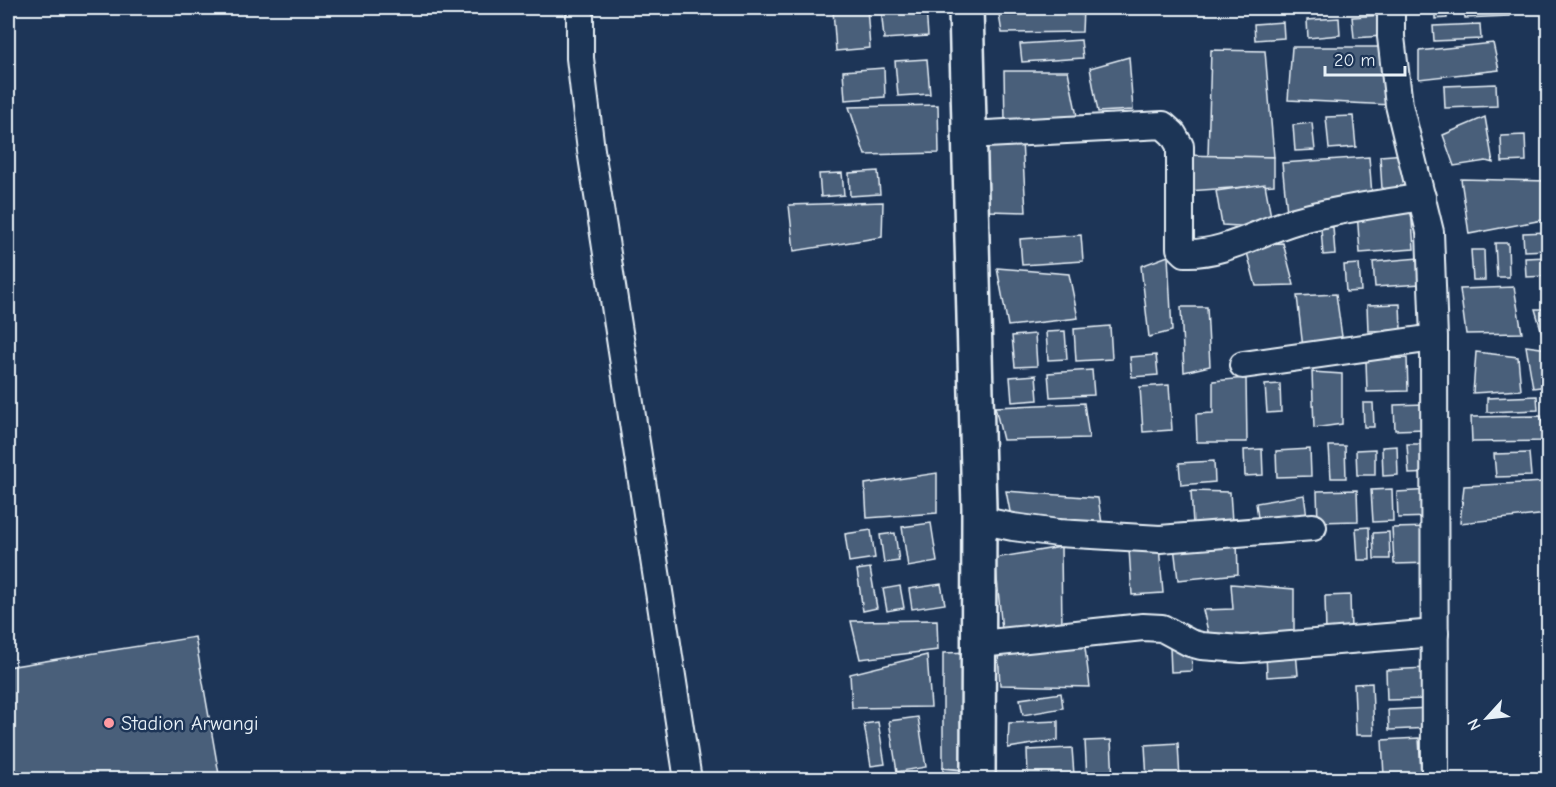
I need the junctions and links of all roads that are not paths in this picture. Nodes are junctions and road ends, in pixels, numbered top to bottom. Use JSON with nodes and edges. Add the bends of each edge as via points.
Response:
{"nodes":[{"id":1,"x":579,"y":8,"type":"edge"},
{"id":2,"x":966,"y":8,"type":"edge"},
{"id":3,"x":1391,"y":8,"type":"edge"},
{"id":4,"x":968,"y":135,"type":"junction"},
{"id":5,"x":1422,"y":197,"type":"junction"},
{"id":6,"x":1434,"y":338,"type":"junction"},
{"id":7,"x":1243,"y":364,"type":"dead end"},
{"id":8,"x":979,"y":520,"type":"junction"},
{"id":9,"x":1312,"y":526,"type":"dead end"},
{"id":10,"x":1435,"y":633,"type":"junction"},
{"id":11,"x":980,"y":644,"type":"junction"},
{"id":12,"x":688,"y":780,"type":"edge"},
{"id":13,"x":978,"y":780,"type":"edge"},
{"id":14,"x":1435,"y":780,"type":"edge"}],
"edges":[{"from":1,"to":12,"type":"street","via":[[580,58],[591,150]]},
{"from":2,"to":4,"type":"street"},
{"from":3,"to":5,"type":"street","via":[[1399,105]]},
{"from":4,"to":5,"type":"street","via":[[1163,125],[1180,146],[1180,248],[1185,253],[1224,247],[1325,213]]},
{"from":4,"to":8,"type":"street"},
{"from":5,"to":6,"type":"street","via":[[1430,232]]},
{"from":6,"to":7,"type":"street"},
{"from":6,"to":10,"type":"street"},
{"from":8,"to":9,"type":"street","via":[[1058,533],[1160,538]]},
{"from":8,"to":11,"type":"street"},
{"from":10,"to":11,"type":"street","via":[[1242,650],[1201,646],[1162,628],[1143,627]]},
{"from":10,"to":14,"type":"street"},
{"from":11,"to":13,"type":"street"}]}
